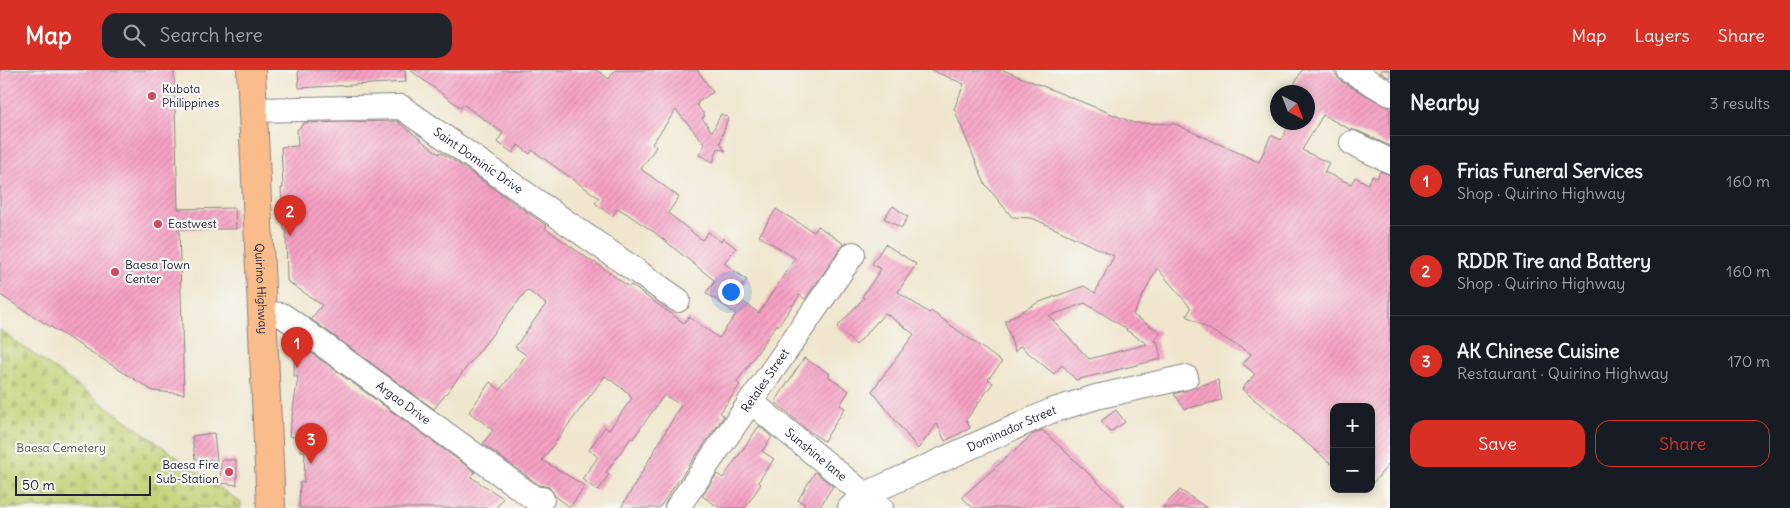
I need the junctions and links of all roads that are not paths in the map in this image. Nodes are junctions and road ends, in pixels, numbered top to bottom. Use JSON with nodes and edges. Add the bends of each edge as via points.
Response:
{"nodes":[{"id":1,"x":251,"y":70,"type":"edge"},
{"id":2,"x":1349,"y":70,"type":"edge"},
{"id":3,"x":1390,"y":94,"type":"edge"},
{"id":4,"x":253,"y":110,"type":"junction"},
{"id":5,"x":1352,"y":143,"type":"dead end"},
{"id":6,"x":1390,"y":162,"type":"edge"},
{"id":7,"x":853,"y":254,"type":"dead end"},
{"id":8,"x":678,"y":300,"type":"dead end"},
{"id":9,"x":262,"y":312,"type":"junction"},
{"id":10,"x":1186,"y":377,"type":"dead end"},
{"id":11,"x":750,"y":401,"type":"junction"},
{"id":12,"x":542,"y":500,"type":"dead end"},
{"id":13,"x":866,"y":503,"type":"edge"},
{"id":14,"x":271,"y":508,"type":"edge"},
{"id":15,"x":677,"y":508,"type":"edge"}],
"edges":[{"from":1,"to":4,"type":"main road","name":"Quirino Highway"},
{"from":2,"to":3,"type":"street"},
{"from":4,"to":8,"type":"street","name":"Saint Dominic Drive","via":[[402,107]]},
{"from":4,"to":9,"type":"main road","name":"Quirino Highway"},
{"from":5,"to":6,"type":"street"},
{"from":7,"to":11,"type":"street","name":"Retales Street"},
{"from":9,"to":12,"type":"street","name":"Argao Drive","via":[[282,315],[535,499]]},
{"from":9,"to":14,"type":"main road","name":"Quirino Highway"},
{"from":10,"to":13,"type":"street","name":"Dominador Street","via":[[1050,410]]},
{"from":11,"to":13,"type":"street","name":"Sunshine lane"},
{"from":11,"to":15,"type":"street","name":"Retales Street"}]}
